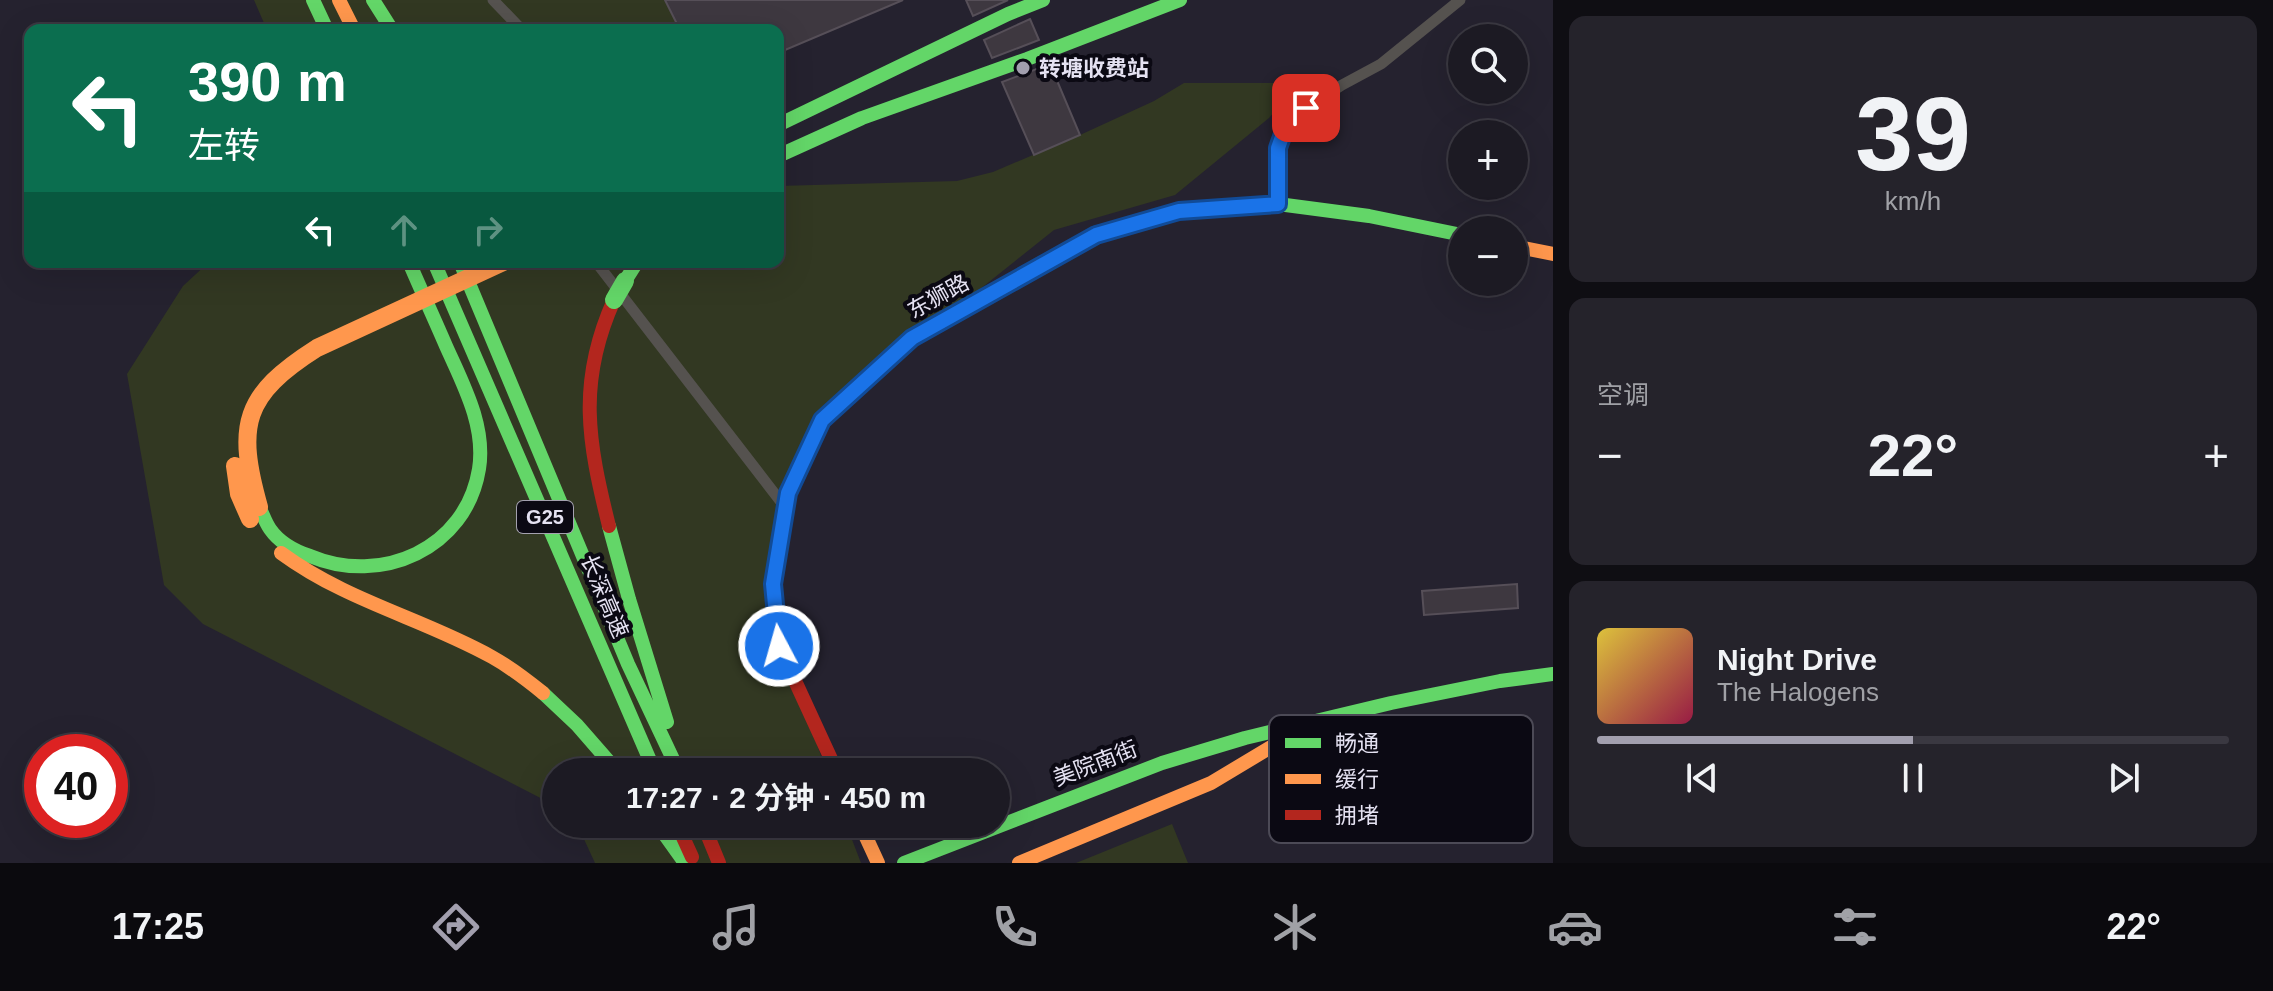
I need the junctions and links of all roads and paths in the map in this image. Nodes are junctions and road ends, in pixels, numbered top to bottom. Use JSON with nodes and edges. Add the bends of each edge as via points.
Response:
{"nodes":[{"id":1,"x":312,"y":0,"type":"edge"},
{"id":2,"x":339,"y":0,"type":"edge"},
{"id":3,"x":373,"y":0,"type":"edge"},
{"id":4,"x":493,"y":0,"type":"edge"},
{"id":5,"x":1043,"y":0,"type":"edge"},
{"id":6,"x":1180,"y":0,"type":"edge"},
{"id":7,"x":1460,"y":0,"type":"edge"},
{"id":8,"x":322,"y":24,"type":"edge"},
{"id":9,"x":351,"y":24,"type":"edge"},
{"id":10,"x":388,"y":24,"type":"edge"},
{"id":11,"x":516,"y":24,"type":"edge"},
{"id":12,"x":862,"y":118,"type":"junction"},
{"id":13,"x":784,"y":120,"type":"edge"},
{"id":14,"x":784,"y":140,"type":"edge"},
{"id":15,"x":784,"y":153,"type":"edge"},
{"id":16,"x":1278,"y":204,"type":"junction"},
{"id":17,"x":1448,"y":232,"type":"edge"},
{"id":18,"x":1528,"y":249,"type":"edge"},
{"id":19,"x":1553,"y":254,"type":"edge"},
{"id":20,"x":412,"y":268,"type":"edge"},
{"id":21,"x":437,"y":268,"type":"edge"},
{"id":22,"x":460,"y":268,"type":"edge"},
{"id":23,"x":463,"y":268,"type":"edge"},
{"id":24,"x":490,"y":268,"type":"edge"},
{"id":25,"x":601,"y":268,"type":"edge"},
{"id":26,"x":633,"y":268,"type":"edge"},
{"id":27,"x":785,"y":507,"type":"junction"},
{"id":28,"x":254,"y":513,"type":"junction"},
{"id":29,"x":1553,"y":674,"type":"edge"},
{"id":30,"x":1345,"y":715,"type":"edge"},
{"id":31,"x":1269,"y":733,"type":"edge"},
{"id":32,"x":1269,"y":748,"type":"edge"},
{"id":33,"x":607,"y":758,"type":"edge"},
{"id":34,"x":649,"y":758,"type":"edge"},
{"id":35,"x":674,"y":758,"type":"edge"},
{"id":36,"x":677,"y":758,"type":"edge"},
{"id":37,"x":831,"y":758,"type":"edge"},
{"id":38,"x":667,"y":838,"type":"edge"},
{"id":39,"x":683,"y":838,"type":"edge"},
{"id":40,"x":709,"y":838,"type":"edge"},
{"id":41,"x":866,"y":838,"type":"edge"},
{"id":42,"x":685,"y":863,"type":"edge"},
{"id":43,"x":694,"y":863,"type":"edge"},
{"id":44,"x":719,"y":863,"type":"edge"},
{"id":45,"x":878,"y":863,"type":"edge"},
{"id":46,"x":904,"y":863,"type":"edge"},
{"id":47,"x":1019,"y":863,"type":"edge"}],
"edges":[{"from":1,"to":8,"type":"main road"},
{"from":2,"to":9,"type":"main road"},
{"from":3,"to":10,"type":"main road"},
{"from":4,"to":11,"type":"street"},
{"from":5,"to":13,"type":"main road"},
{"from":6,"to":12,"type":"main road"},
{"from":7,"to":16,"type":"street","via":[[1381,64],[1288,120],[1278,148]]},
{"from":12,"to":14,"type":"main road"},
{"from":12,"to":15,"type":"main road"},
{"from":16,"to":17,"type":"main road","name":"东狮路"},
{"from":16,"to":27,"type":"main road","name":"东狮路","via":[[1179,211],[1096,235],[912,338],[822,420]]},
{"from":18,"to":19,"type":"main road"},
{"from":20,"to":28,"type":"main road","via":[[476,424],[479,471],[468,504],[434,545],[377,568],[345,568],[312,559]]},
{"from":21,"to":34,"type":"main road","name":"长深高速","number":"G25"},
{"from":22,"to":28,"type":"main road","bridge":true,"via":[[296,343],[265,372],[240,416],[234,449],[239,494]]},
{"from":23,"to":35,"type":"main road","name":"长深高速","number":"G25","via":[[628,664]]},
{"from":24,"to":28,"type":"main road","bridge":true,"via":[[331,339],[293,361],[264,388],[250,417],[244,449]]},
{"from":25,"to":27,"type":"street"},
{"from":26,"to":36,"type":"main road","bridge":true,"via":[[614,300],[594,353],[590,432],[595,473]]},
{"from":27,"to":37,"type":"main road","name":"东狮路","via":[[773,584],[779,646]]},
{"from":28,"to":33,"type":"main road","via":[[265,540],[298,567],[495,658],[541,692]]},
{"from":29,"to":30,"type":"main road","name":"美院南街"},
{"from":31,"to":46,"type":"main road","name":"美院南街","via":[[1162,763]]},
{"from":32,"to":47,"type":"main road","name":"美院南街","via":[[1211,783]]},
{"from":38,"to":42,"type":"main road"},
{"from":39,"to":43,"type":"main road"},
{"from":40,"to":44,"type":"main road"},
{"from":41,"to":45,"type":"main road"}]}
